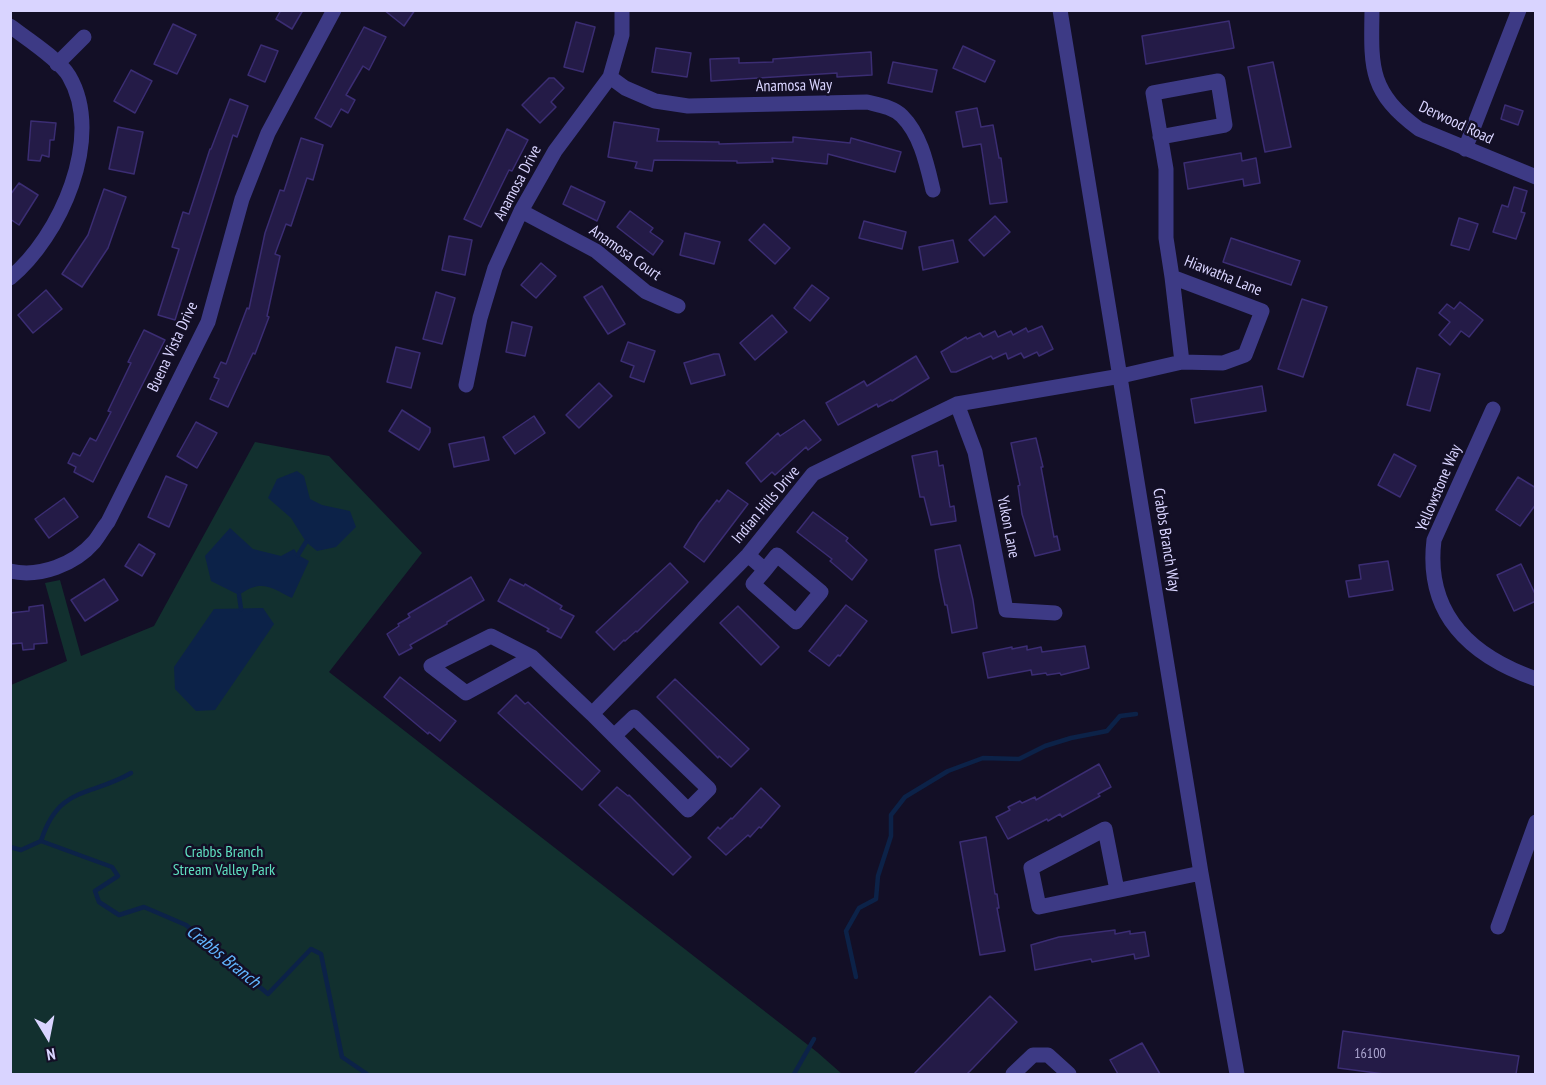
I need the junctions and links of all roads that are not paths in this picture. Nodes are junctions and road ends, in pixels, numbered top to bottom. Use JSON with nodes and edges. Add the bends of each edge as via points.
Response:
{"nodes":[{"id":1,"x":334,"y":10,"type":"edge"},
{"id":2,"x":622,"y":10,"type":"edge"},
{"id":3,"x":1060,"y":10,"type":"edge"},
{"id":4,"x":1372,"y":10,"type":"edge"},
{"id":5,"x":1519,"y":10,"type":"edge"},
{"id":6,"x":10,"y":26,"type":"edge"},
{"id":7,"x":84,"y":37,"type":"dead end"},
{"id":8,"x":57,"y":64,"type":"junction"},
{"id":9,"x":610,"y":77,"type":"junction"},
{"id":10,"x":1161,"y":137,"type":"junction"},
{"id":11,"x":1465,"y":149,"type":"junction"},
{"id":12,"x":1536,"y":177,"type":"edge"},
{"id":13,"x":933,"y":190,"type":"dead end"},
{"id":14,"x":521,"y":211,"type":"junction"},
{"id":15,"x":10,"y":278,"type":"edge"},
{"id":16,"x":1172,"y":278,"type":"junction"},
{"id":17,"x":678,"y":306,"type":"dead end"},
{"id":18,"x":1182,"y":362,"type":"junction"},
{"id":19,"x":1121,"y":376,"type":"junction"},
{"id":20,"x":466,"y":385,"type":"dead end"},
{"id":21,"x":957,"y":404,"type":"junction"},
{"id":22,"x":1493,"y":409,"type":"dead end"},
{"id":23,"x":748,"y":555,"type":"junction"},
{"id":24,"x":765,"y":570,"type":"junction"},
{"id":25,"x":10,"y":571,"type":"edge"},
{"id":26,"x":1055,"y":613,"type":"dead end"},
{"id":27,"x":532,"y":657,"type":"junction"},
{"id":28,"x":1536,"y":679,"type":"edge"},
{"id":29,"x":592,"y":714,"type":"junction"},
{"id":30,"x":614,"y":736,"type":"junction"},
{"id":31,"x":1536,"y":822,"type":"edge"},
{"id":32,"x":1201,"y":873,"type":"junction"},
{"id":33,"x":1117,"y":890,"type":"junction"},
{"id":34,"x":1498,"y":927,"type":"dead end"},
{"id":35,"x":1013,"y":1074,"type":"edge"},
{"id":36,"x":1069,"y":1074,"type":"edge"},
{"id":37,"x":1237,"y":1074,"type":"edge"}],
"edges":[{"from":1,"to":25,"type":"street","name":"Buena Vista Drive","via":[[268,133],[242,199],[208,322],[108,522],[93,543],[68,563],[44,571]]},
{"from":2,"to":9,"type":"street","name":"Anamosa Drive","via":[[622,35]]},
{"from":3,"to":19,"type":"street","name":"Crabbs Branch Way"},
{"from":4,"to":11,"type":"street","name":"Derwood Road","via":[[1371,57],[1386,99],[1419,129]]},
{"from":5,"to":11,"type":"street"},
{"from":6,"to":8,"type":"street"},
{"from":7,"to":8,"type":"street"},
{"from":8,"to":15,"type":"street","via":[[69,75],[78,96],[82,126],[78,165],[65,203],[40,246]]},
{"from":9,"to":13,"type":"street","name":"Anamosa Way","via":[[655,102],[688,106],[867,102],[888,107],[901,115],[911,129],[926,159]]},
{"from":9,"to":14,"type":"street","name":"Anamosa Drive","via":[[555,151]]},
{"from":10,"to":10,"type":"street","name":"Hiawatha Lane","via":[[1153,93],[1218,81],[1225,125]]},
{"from":10,"to":16,"type":"street","name":"Hiawatha Lane"},
{"from":11,"to":12,"type":"street","name":"Derwood Road"},
{"from":14,"to":17,"type":"street","name":"Anamosa Court","via":[[596,251],[646,292]]},
{"from":14,"to":20,"type":"street","name":"Anamosa Drive","via":[[495,268]]},
{"from":16,"to":18,"type":"street"},
{"from":16,"to":18,"type":"street","name":"Hiawatha Lane","via":[[1262,311],[1245,355],[1223,363]]},
{"from":18,"to":19,"type":"street","name":"Hiawatha Lane"},
{"from":19,"to":21,"type":"street","name":"Indian Hills Drive"},
{"from":19,"to":32,"type":"street","name":"Crabbs Branch Way"},
{"from":21,"to":23,"type":"street","name":"Indian Hills Drive","via":[[813,474]]},
{"from":21,"to":26,"type":"street","name":"Yukon Lane","via":[[975,452],[1006,610]]},
{"from":22,"to":28,"type":"street","name":"Yellowstone Way","via":[[1434,540],[1434,574],[1444,609],[1465,639],[1489,659]]},
{"from":23,"to":24,"type":"street"},
{"from":23,"to":29,"type":"street","name":"Indian Hills Drive"},
{"from":24,"to":24,"type":"street","via":[[753,584],[796,622],[821,592],[777,555]]},
{"from":27,"to":27,"type":"street","via":[[466,693],[431,666],[491,636]]},
{"from":27,"to":29,"type":"street"},
{"from":29,"to":30,"type":"street"},
{"from":30,"to":30,"type":"street","via":[[688,810],[709,789],[634,717]]},
{"from":31,"to":34,"type":"street"},
{"from":32,"to":33,"type":"street"},
{"from":32,"to":37,"type":"street","name":"Crabbs Branch Way"},
{"from":33,"to":33,"type":"street","via":[[1039,907],[1031,868],[1105,829]]},
{"from":35,"to":36,"type":"street","via":[[1033,1055],[1048,1055]]}]}
